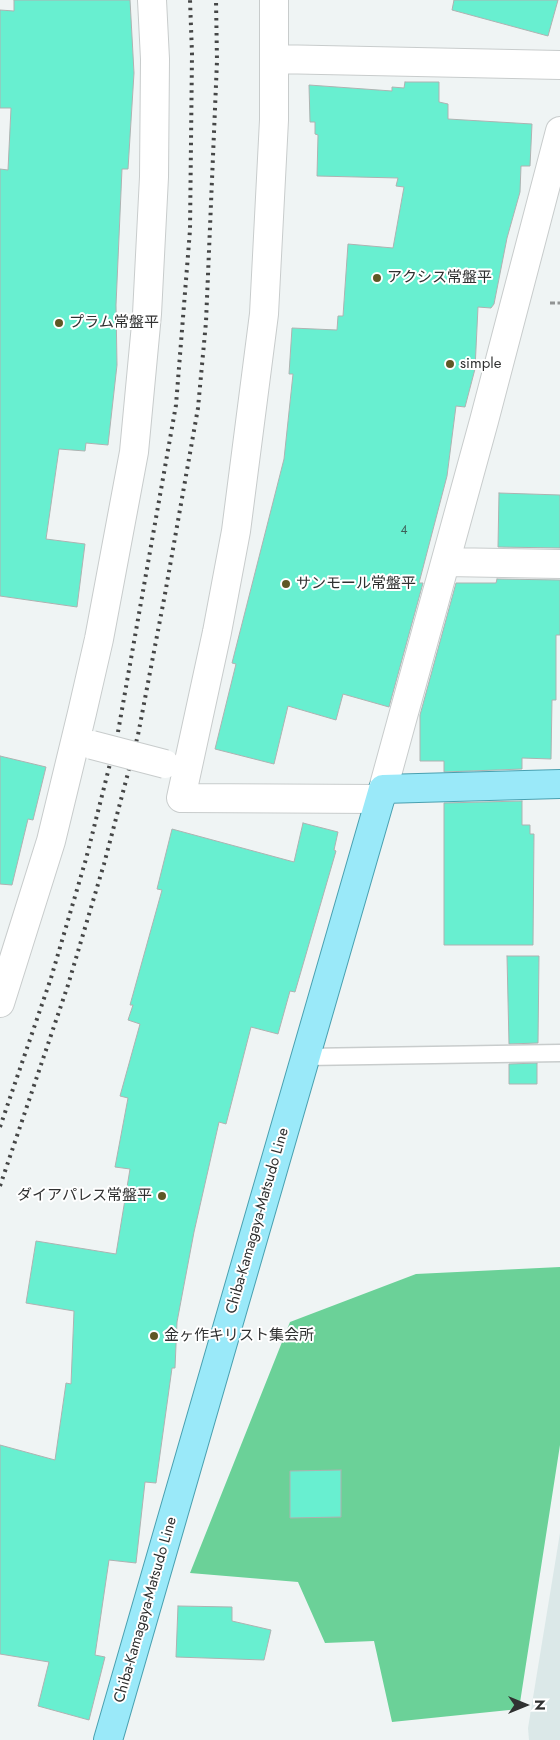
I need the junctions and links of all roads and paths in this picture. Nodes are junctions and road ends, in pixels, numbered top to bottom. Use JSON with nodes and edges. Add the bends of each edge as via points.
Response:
{"nodes":[{"id":1,"x":152,"y":0,"type":"edge"},
{"id":2,"x":274,"y":0,"type":"edge"},
{"id":3,"x":274,"y":59,"type":"junction"},
{"id":4,"x":560,"y":65,"type":"edge"},
{"id":5,"x":560,"y":131,"type":"edge"},
{"id":6,"x":446,"y":562,"type":"junction"},
{"id":7,"x":560,"y":564,"type":"edge"},
{"id":8,"x":92,"y":745,"type":"dead end"},
{"id":9,"x":165,"y":764,"type":"dead end"},
{"id":10,"x":560,"y":784,"type":"edge"},
{"id":11,"x":382,"y":794,"type":"junction"},
{"id":12,"x":2,"y":991,"type":"edge"},
{"id":13,"x":560,"y":1054,"type":"edge"},
{"id":14,"x":306,"y":1057,"type":"junction"},
{"id":15,"x":108,"y":1740,"type":"edge"}],
"edges":[{"from":1,"to":12,"type":"street","via":[[154,177],[147,314],[134,452],[99,639],[51,841]]},
{"from":2,"to":3,"type":"street"},
{"from":3,"to":4,"type":"street"},
{"from":3,"to":11,"type":"street","via":[[264,314],[236,531],[181,798]]},
{"from":5,"to":6,"type":"street"},
{"from":6,"to":7,"type":"street"},
{"from":6,"to":11,"type":"street"},
{"from":8,"to":9,"type":"street","bridge":true},
{"from":10,"to":11,"type":"main road"},
{"from":11,"to":14,"type":"main road","name":"Chiba-Kamagaya-Matsudo Line"},
{"from":13,"to":14,"type":"lane"},
{"from":14,"to":15,"type":"main road","name":"Chiba-Kamagaya-Matsudo Line"}]}
